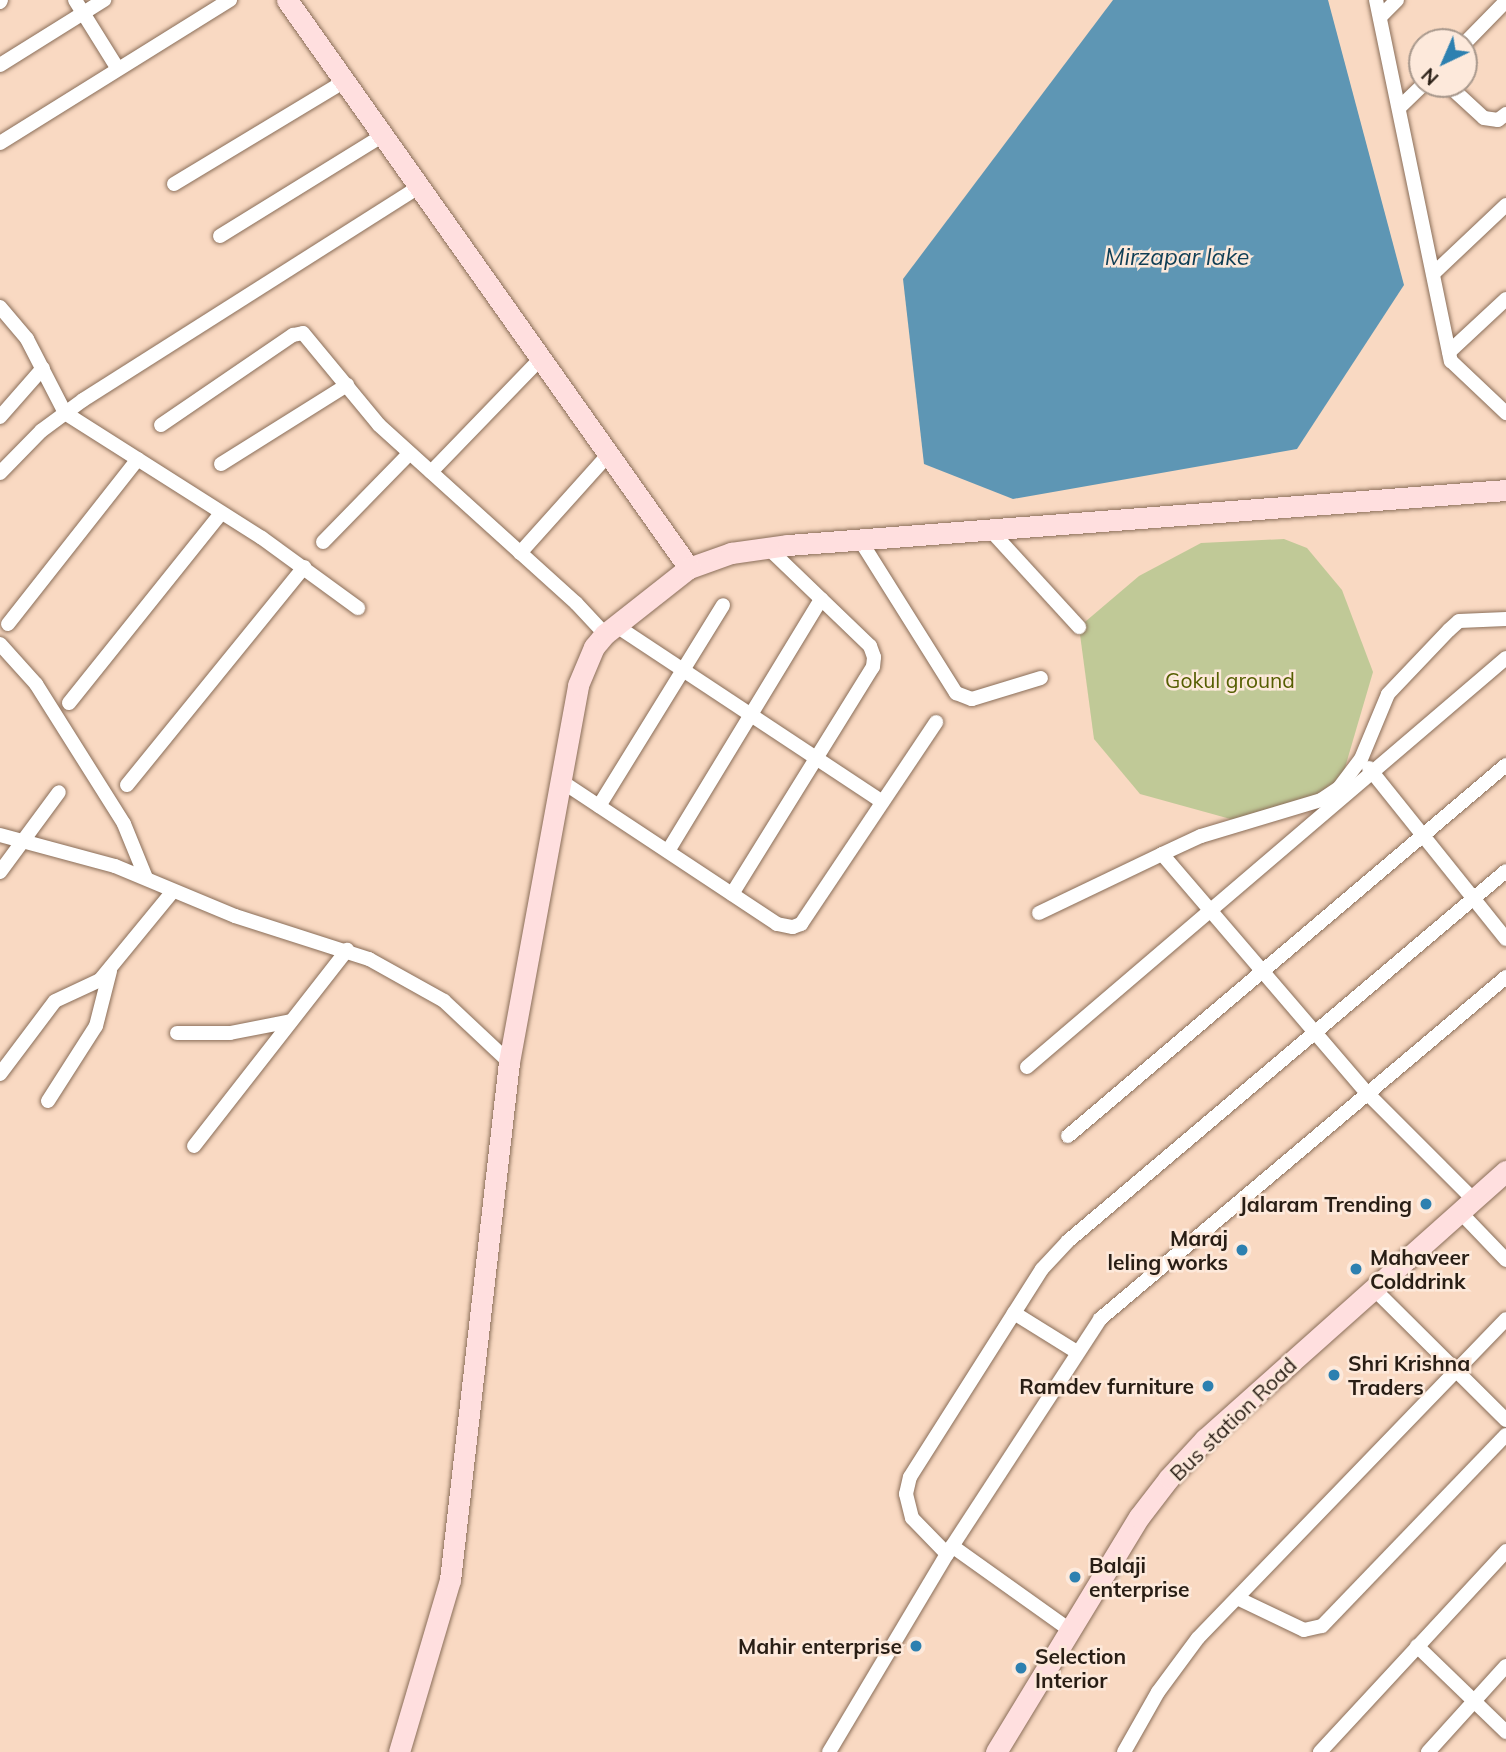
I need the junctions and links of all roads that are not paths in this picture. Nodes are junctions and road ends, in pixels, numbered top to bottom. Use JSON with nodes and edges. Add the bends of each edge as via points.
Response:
{"nodes":[{"id":1,"x":75,"y":0,"type":"edge"},
{"id":2,"x":104,"y":0,"type":"edge"},
{"id":3,"x":230,"y":0,"type":"edge"},
{"id":4,"x":287,"y":0,"type":"edge"},
{"id":5,"x":1376,"y":0,"type":"edge"},
{"id":6,"x":1397,"y":0,"type":"edge"},
{"id":7,"x":1506,"y":1,"type":"edge"},
{"id":8,"x":83,"y":13,"type":"junction"},
{"id":9,"x":1380,"y":17,"type":"junction"},
{"id":10,"x":1478,"y":30,"type":"edge"},
{"id":11,"x":0,"y":65,"type":"edge"},
{"id":12,"x":118,"y":69,"type":"junction"},
{"id":13,"x":345,"y":81,"type":"junction"},
{"id":14,"x":1409,"y":98,"type":"edge"},
{"id":15,"x":1462,"y":98,"type":"edge"},
{"id":16,"x":1401,"y":106,"type":"junction"},
{"id":17,"x":1506,"y":114,"type":"edge"},
{"id":18,"x":382,"y":136,"type":"junction"},
{"id":19,"x":0,"y":143,"type":"edge"},
{"id":20,"x":174,"y":184,"type":"dead end"},
{"id":21,"x":417,"y":188,"type":"junction"},
{"id":22,"x":1506,"y":205,"type":"edge"},
{"id":23,"x":220,"y":236,"type":"dead end"},
{"id":24,"x":1434,"y":273,"type":"junction"},
{"id":25,"x":1506,"y":299,"type":"edge"},
{"id":26,"x":0,"y":307,"type":"edge"},
{"id":27,"x":1449,"y":352,"type":"junction"},
{"id":28,"x":539,"y":360,"type":"junction"},
{"id":29,"x":43,"y":368,"type":"junction"},
{"id":30,"x":347,"y":385,"type":"junction"},
{"id":31,"x":1506,"y":392,"type":"edge"},
{"id":32,"x":1494,"y":402,"type":"junction"},
{"id":33,"x":65,"y":413,"type":"junction"},
{"id":34,"x":1506,"y":413,"type":"edge"},
{"id":35,"x":0,"y":417,"type":"edge"},
{"id":36,"x":161,"y":425,"type":"dead end"},
{"id":37,"x":410,"y":453,"type":"junction"},
{"id":38,"x":607,"y":456,"type":"junction"},
{"id":39,"x":138,"y":459,"type":"junction"},
{"id":40,"x":221,"y":464,"type":"dead end"},
{"id":41,"x":431,"y":472,"type":"junction"},
{"id":42,"x":0,"y":473,"type":"edge"},
{"id":43,"x":1506,"y":490,"type":"edge"},
{"id":44,"x":221,"y":513,"type":"junction"},
{"id":45,"x":992,"y":531,"type":"junction"},
{"id":46,"x":860,"y":540,"type":"junction"},
{"id":47,"x":323,"y":542,"type":"dead end"},
{"id":48,"x":778,"y":546,"type":"junction"},
{"id":49,"x":520,"y":553,"type":"junction"},
{"id":50,"x":304,"y":567,"type":"junction"},
{"id":51,"x":689,"y":568,"type":"junction"},
{"id":52,"x":821,"y":599,"type":"junction"},
{"id":53,"x":723,"y":605,"type":"dead end"},
{"id":54,"x":358,"y":608,"type":"dead end"},
{"id":55,"x":1506,"y":619,"type":"edge"},
{"id":56,"x":8,"y":624,"type":"dead end"},
{"id":57,"x":1079,"y":627,"type":"dead end"},
{"id":58,"x":610,"y":630,"type":"junction"},
{"id":59,"x":0,"y":644,"type":"edge"},
{"id":60,"x":1506,"y":658,"type":"edge"},
{"id":61,"x":683,"y":670,"type":"junction"},
{"id":62,"x":1041,"y":678,"type":"dead end"},
{"id":63,"x":69,"y":703,"type":"dead end"},
{"id":64,"x":751,"y":716,"type":"junction"},
{"id":65,"x":936,"y":722,"type":"dead end"},
{"id":66,"x":816,"y":759,"type":"junction"},
{"id":67,"x":1362,"y":759,"type":"junction"},
{"id":68,"x":1506,"y":765,"type":"edge"},
{"id":69,"x":1373,"y":774,"type":"junction"},
{"id":70,"x":561,"y":781,"type":"junction"},
{"id":71,"x":127,"y":785,"type":"dead end"},
{"id":72,"x":60,"y":792,"type":"dead end"},
{"id":73,"x":881,"y":801,"type":"junction"},
{"id":74,"x":599,"y":806,"type":"junction"},
{"id":75,"x":0,"y":835,"type":"edge"},
{"id":76,"x":1424,"y":835,"type":"junction"},
{"id":77,"x":22,"y":840,"type":"junction"},
{"id":78,"x":667,"y":851,"type":"junction"},
{"id":79,"x":1162,"y":854,"type":"junction"},
{"id":80,"x":0,"y":872,"type":"edge"},
{"id":81,"x":1506,"y":872,"type":"edge"},
{"id":82,"x":146,"y":877,"type":"junction"},
{"id":83,"x":173,"y":891,"type":"junction"},
{"id":84,"x":732,"y":894,"type":"junction"},
{"id":85,"x":1474,"y":898,"type":"junction"},
{"id":86,"x":1210,"y":911,"type":"junction"},
{"id":87,"x":1039,"y":913,"type":"dead end"},
{"id":88,"x":1506,"y":939,"type":"edge"},
{"id":89,"x":347,"y":950,"type":"junction"},
{"id":90,"x":110,"y":968,"type":"junction"},
{"id":91,"x":1262,"y":971,"type":"junction"},
{"id":92,"x":1506,"y":977,"type":"edge"},
{"id":93,"x":291,"y":1021,"type":"junction"},
{"id":94,"x":177,"y":1033,"type":"dead end"},
{"id":95,"x":1315,"y":1033,"type":"junction"},
{"id":96,"x":509,"y":1062,"type":"junction"},
{"id":97,"x":1027,"y":1067,"type":"dead end"},
{"id":98,"x":0,"y":1074,"type":"edge"},
{"id":99,"x":1367,"y":1093,"type":"junction"},
{"id":100,"x":48,"y":1101,"type":"dead end"},
{"id":101,"x":1068,"y":1136,"type":"dead end"},
{"id":102,"x":194,"y":1146,"type":"dead end"},
{"id":103,"x":1506,"y":1171,"type":"edge"},
{"id":104,"x":1468,"y":1207,"type":"junction"},
{"id":105,"x":1506,"y":1260,"type":"edge"},
{"id":106,"x":1374,"y":1289,"type":"junction"},
{"id":107,"x":1014,"y":1313,"type":"junction"},
{"id":108,"x":1506,"y":1319,"type":"edge"},
{"id":109,"x":1077,"y":1352,"type":"junction"},
{"id":110,"x":1457,"y":1372,"type":"junction"},
{"id":111,"x":1506,"y":1420,"type":"edge"},
{"id":112,"x":1506,"y":1435,"type":"edge"},
{"id":113,"x":950,"y":1550,"type":"junction"},
{"id":114,"x":1506,"y":1552,"type":"edge"},
{"id":115,"x":1237,"y":1598,"type":"junction"},
{"id":116,"x":1071,"y":1631,"type":"junction"},
{"id":117,"x":1417,"y":1647,"type":"junction"},
{"id":118,"x":1506,"y":1666,"type":"edge"},
{"id":119,"x":1473,"y":1700,"type":"junction"},
{"id":120,"x":1506,"y":1732,"type":"edge"},
{"id":121,"x":399,"y":1752,"type":"edge"},
{"id":122,"x":829,"y":1752,"type":"edge"},
{"id":123,"x":996,"y":1752,"type":"edge"},
{"id":124,"x":1124,"y":1752,"type":"edge"},
{"id":125,"x":1320,"y":1752,"type":"edge"},
{"id":126,"x":1428,"y":1752,"type":"edge"}],
"edges":[{"from":1,"to":8,"type":"street"},
{"from":2,"to":8,"type":"street"},
{"from":3,"to":12,"type":"street"},
{"from":4,"to":13,"type":"street"},
{"from":5,"to":9,"type":"street"},
{"from":6,"to":9,"type":"street"},
{"from":7,"to":10,"type":"street"},
{"from":8,"to":11,"type":"street"},
{"from":8,"to":12,"type":"street"},
{"from":9,"to":16,"type":"street"},
{"from":12,"to":19,"type":"street"},
{"from":13,"to":18,"type":"street"},
{"from":13,"to":20,"type":"street"},
{"from":14,"to":16,"type":"street"},
{"from":15,"to":17,"type":"street","via":[[1484,118],[1498,120]]},
{"from":16,"to":24,"type":"street"},
{"from":18,"to":21,"type":"street"},
{"from":18,"to":23,"type":"street"},
{"from":21,"to":28,"type":"street"},
{"from":21,"to":33,"type":"street"},
{"from":22,"to":24,"type":"street"},
{"from":24,"to":27,"type":"street"},
{"from":25,"to":27,"type":"street"},
{"from":26,"to":29,"type":"street"},
{"from":27,"to":32,"type":"street","via":[[1456,368]]},
{"from":28,"to":38,"type":"street"},
{"from":28,"to":41,"type":"street"},
{"from":29,"to":33,"type":"street"},
{"from":29,"to":35,"type":"street"},
{"from":30,"to":36,"type":"street","via":[[309,337],[293,335]]},
{"from":30,"to":37,"type":"street","via":[[379,425]]},
{"from":30,"to":40,"type":"street"},
{"from":31,"to":32,"type":"street"},
{"from":32,"to":34,"type":"street"},
{"from":33,"to":39,"type":"street"},
{"from":33,"to":42,"type":"street"},
{"from":37,"to":41,"type":"street"},
{"from":37,"to":47,"type":"street"},
{"from":38,"to":49,"type":"street"},
{"from":38,"to":51,"type":"street"},
{"from":39,"to":44,"type":"street"},
{"from":39,"to":56,"type":"street"},
{"from":41,"to":49,"type":"street"},
{"from":43,"to":45,"type":"street"},
{"from":44,"to":50,"type":"street"},
{"from":44,"to":63,"type":"street"},
{"from":45,"to":46,"type":"street"},
{"from":45,"to":57,"type":"street"},
{"from":46,"to":48,"type":"street"},
{"from":46,"to":62,"type":"street","via":[[956,693],[972,699]]},
{"from":48,"to":51,"type":"street","via":[[731,553]]},
{"from":48,"to":52,"type":"street"},
{"from":49,"to":58,"type":"street"},
{"from":50,"to":54,"type":"street"},
{"from":50,"to":71,"type":"street"},
{"from":51,"to":58,"type":"street"},
{"from":52,"to":64,"type":"street"},
{"from":52,"to":66,"type":"street","via":[[870,646],[874,657],[873,667]]},
{"from":53,"to":61,"type":"street"},
{"from":55,"to":67,"type":"street","via":[[1459,621],[1449,629],[1388,694]]},
{"from":58,"to":61,"type":"street"},
{"from":58,"to":70,"type":"street","via":[[594,647],[578,685]]},
{"from":59,"to":82,"type":"street","via":[[36,684],[124,824]]},
{"from":60,"to":69,"type":"street"},
{"from":61,"to":64,"type":"street"},
{"from":61,"to":74,"type":"street"},
{"from":64,"to":66,"type":"street"},
{"from":64,"to":78,"type":"street"},
{"from":65,"to":73,"type":"street"},
{"from":66,"to":73,"type":"street"},
{"from":66,"to":84,"type":"street"},
{"from":67,"to":69,"type":"street"},
{"from":67,"to":79,"type":"street","via":[[1339,788],[1321,800],[1201,836]]},
{"from":68,"to":76,"type":"street"},
{"from":69,"to":76,"type":"street"},
{"from":69,"to":86,"type":"street"},
{"from":70,"to":74,"type":"street"},
{"from":70,"to":96,"type":"street"},
{"from":72,"to":77,"type":"street"},
{"from":73,"to":84,"type":"street","via":[[801,924],[777,924]]},
{"from":74,"to":78,"type":"street"},
{"from":75,"to":77,"type":"street"},
{"from":76,"to":85,"type":"street"},
{"from":76,"to":91,"type":"street"},
{"from":77,"to":80,"type":"street"},
{"from":77,"to":82,"type":"street"},
{"from":78,"to":84,"type":"street"},
{"from":79,"to":86,"type":"street"},
{"from":79,"to":87,"type":"street"},
{"from":81,"to":85,"type":"street"},
{"from":82,"to":83,"type":"street"},
{"from":83,"to":89,"type":"street","via":[[235,916]]},
{"from":83,"to":90,"type":"street"},
{"from":85,"to":88,"type":"street"},
{"from":85,"to":95,"type":"street"},
{"from":86,"to":91,"type":"street"},
{"from":86,"to":97,"type":"street"},
{"from":89,"to":93,"type":"street"},
{"from":89,"to":96,"type":"street","via":[[429,990]]},
{"from":90,"to":98,"type":"street","via":[[100,980],[59,996]]},
{"from":90,"to":100,"type":"street","via":[[96,1026]]},
{"from":91,"to":95,"type":"street"},
{"from":91,"to":101,"type":"street"},
{"from":92,"to":99,"type":"street"},
{"from":93,"to":94,"type":"street","via":[[230,1033]]},
{"from":93,"to":102,"type":"street"},
{"from":95,"to":99,"type":"street"},
{"from":95,"to":107,"type":"street","via":[[1054,1255]]},
{"from":96,"to":121,"type":"street","via":[[450,1580]]},
{"from":99,"to":104,"type":"street"},
{"from":99,"to":109,"type":"street","via":[[1112,1306]]},
{"from":103,"to":104,"type":"street","name":"Bus station Road"},
{"from":104,"to":105,"type":"street"},
{"from":104,"to":106,"type":"street","name":"Bus station Road"},
{"from":106,"to":110,"type":"street"},
{"from":106,"to":116,"type":"street","name":"Bus station Road","via":[[1205,1439],[1169,1478],[1139,1517]]},
{"from":107,"to":109,"type":"street"},
{"from":107,"to":113,"type":"street","via":[[910,1478],[906,1494],[912,1518]]},
{"from":108,"to":110,"type":"street"},
{"from":109,"to":113,"type":"street"},
{"from":110,"to":111,"type":"street"},
{"from":110,"to":115,"type":"street"},
{"from":112,"to":115,"type":"street","via":[[1322,1626],[1304,1630]]},
{"from":113,"to":116,"type":"street"},
{"from":113,"to":122,"type":"street"},
{"from":114,"to":117,"type":"street"},
{"from":115,"to":124,"type":"street","via":[[1184,1655]]},
{"from":116,"to":123,"type":"street","name":"Bus station Road"},
{"from":117,"to":119,"type":"street"},
{"from":117,"to":125,"type":"street"},
{"from":118,"to":119,"type":"street"},
{"from":119,"to":120,"type":"street"},
{"from":119,"to":126,"type":"street"}]}
